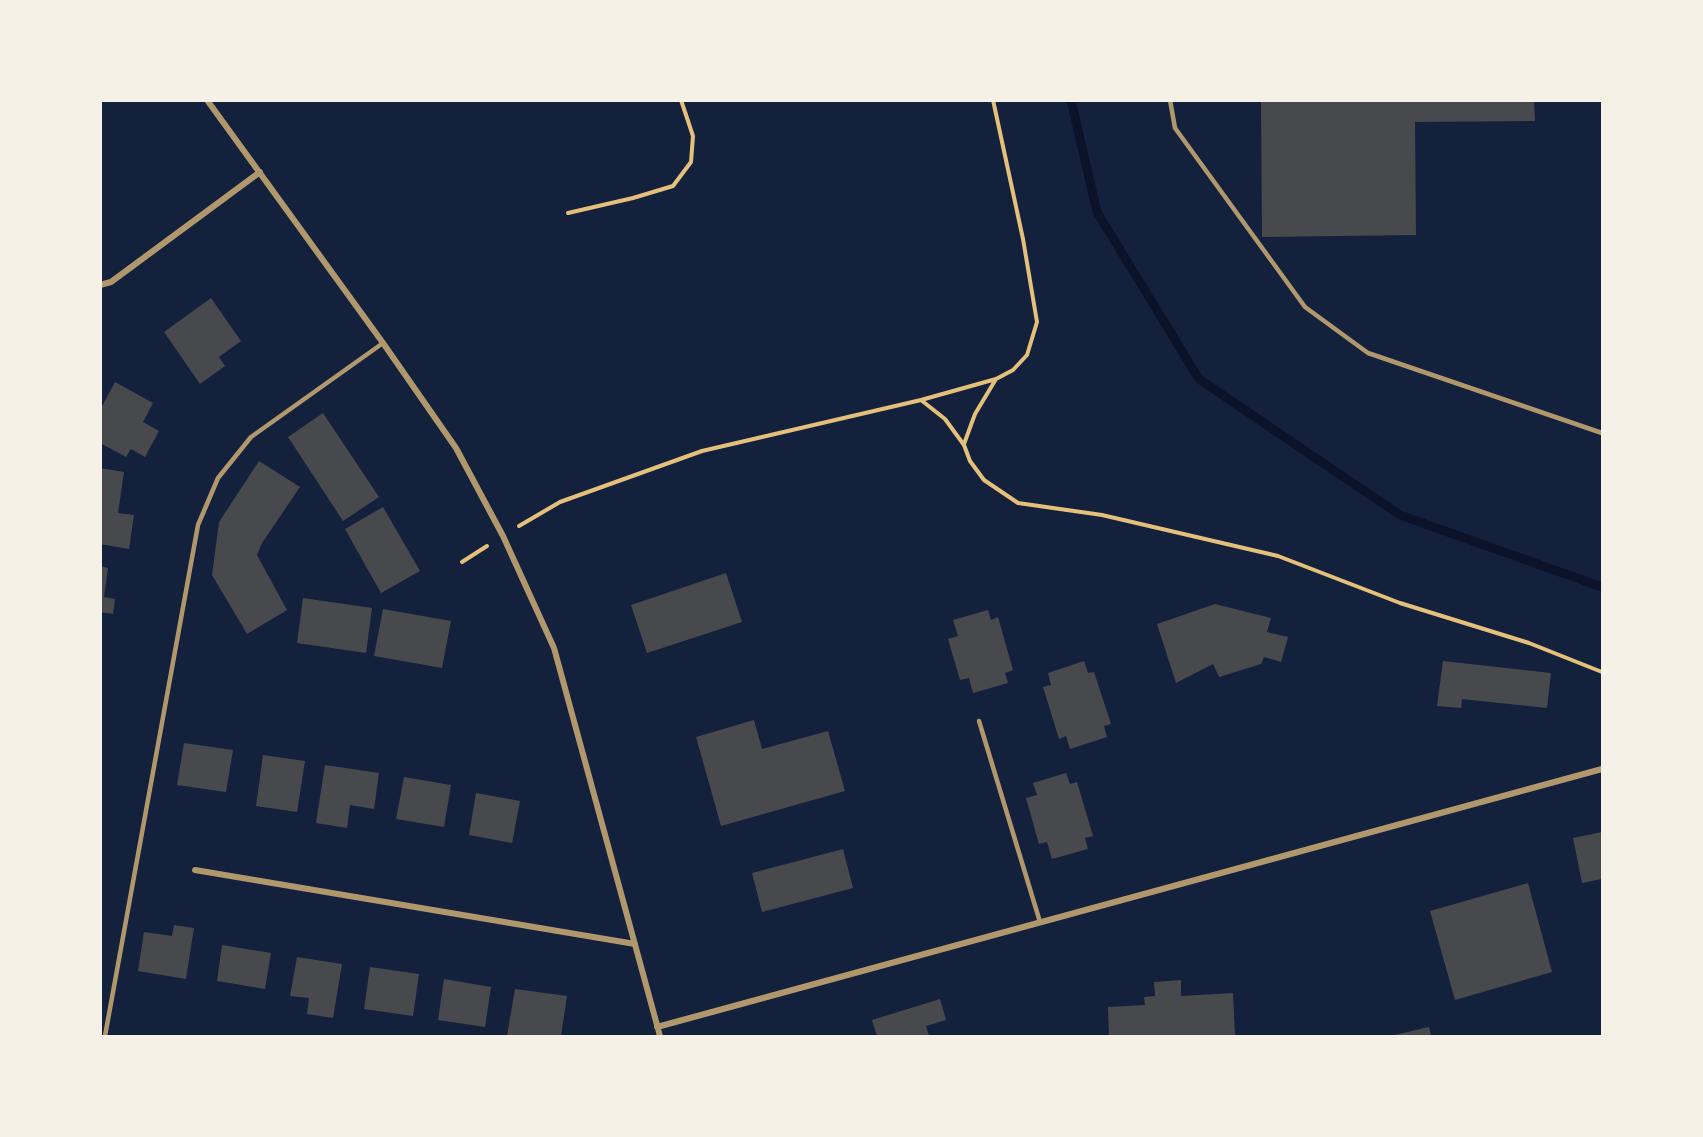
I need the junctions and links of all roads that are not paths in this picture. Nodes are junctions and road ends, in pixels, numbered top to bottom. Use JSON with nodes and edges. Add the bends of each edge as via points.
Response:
{"nodes":[{"id":1,"x":207,"y":100,"type":"edge"},
{"id":2,"x":1170,"y":100,"type":"edge"},
{"id":3,"x":260,"y":172,"type":"junction"},
{"id":4,"x":100,"y":285,"type":"edge"},
{"id":5,"x":382,"y":343,"type":"junction"},
{"id":6,"x":1602,"y":433,"type":"edge"},
{"id":7,"x":979,"y":721,"type":"dead end"},
{"id":8,"x":1602,"y":769,"type":"edge"},
{"id":9,"x":195,"y":870,"type":"dead end"},
{"id":10,"x":1040,"y":922,"type":"junction"},
{"id":11,"x":635,"y":944,"type":"junction"},
{"id":12,"x":657,"y":1026,"type":"junction"},
{"id":13,"x":105,"y":1036,"type":"edge"},
{"id":14,"x":660,"y":1036,"type":"edge"}],
"edges":[{"from":1,"to":3,"type":"street"},
{"from":2,"to":6,"type":"lane","via":[[1175,128],[1305,307],[1368,353]]},
{"from":3,"to":4,"type":"street","via":[[111,282]]},
{"from":3,"to":5,"type":"street"},
{"from":5,"to":11,"type":"street","via":[[456,448],[503,536],[554,648]]},
{"from":5,"to":13,"type":"lane","via":[[250,437],[218,478],[198,525]]},
{"from":7,"to":10,"type":"lane"},
{"from":8,"to":10,"type":"street"},
{"from":9,"to":11,"type":"street"},
{"from":10,"to":12,"type":"street"},
{"from":11,"to":12,"type":"street"},
{"from":12,"to":14,"type":"street"}]}
